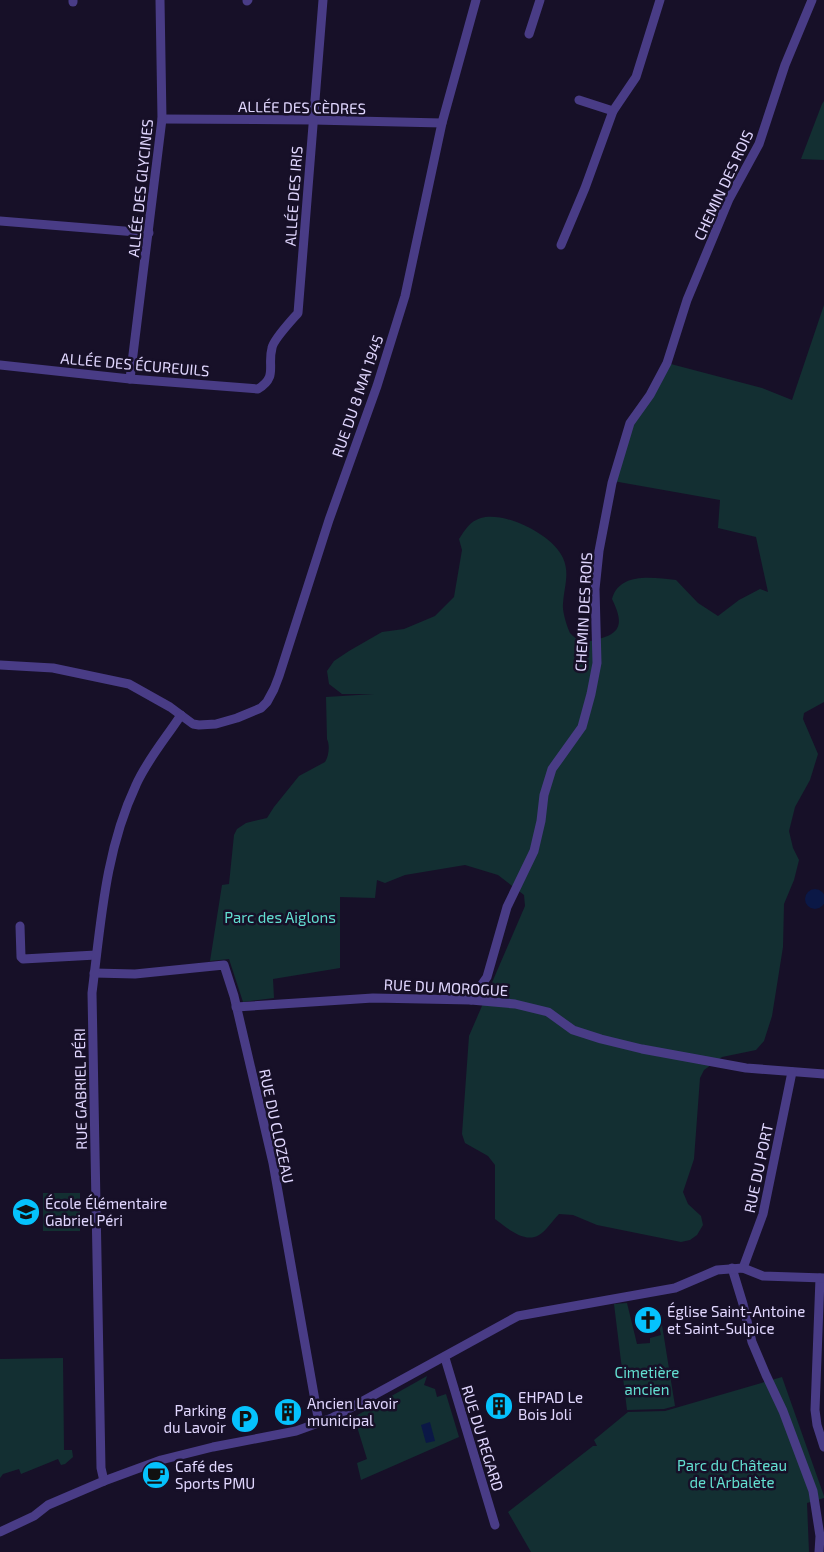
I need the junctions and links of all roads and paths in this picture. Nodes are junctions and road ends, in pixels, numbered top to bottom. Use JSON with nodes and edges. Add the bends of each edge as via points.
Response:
{"nodes":[{"id":1,"x":160,"y":0,"type":"edge"},
{"id":2,"x":323,"y":0,"type":"edge"},
{"id":3,"x":476,"y":0,"type":"edge"},
{"id":4,"x":540,"y":0,"type":"edge"},
{"id":5,"x":660,"y":0,"type":"edge"},
{"id":6,"x":812,"y":0,"type":"edge"},
{"id":7,"x":529,"y":34,"type":"dead end"},
{"id":8,"x":579,"y":100,"type":"dead end"},
{"id":9,"x":613,"y":111,"type":"junction"},
{"id":10,"x":162,"y":119,"type":"junction"},
{"id":11,"x":313,"y":120,"type":"junction"},
{"id":12,"x":442,"y":123,"type":"junction"},
{"id":13,"x":0,"y":221,"type":"edge"},
{"id":14,"x":149,"y":233,"type":"junction"},
{"id":15,"x":560,"y":245,"type":"dead end"},
{"id":16,"x":0,"y":365,"type":"edge"},
{"id":17,"x":130,"y":379,"type":"junction"},
{"id":18,"x":266,"y":384,"type":"joint"},
{"id":19,"x":0,"y":665,"type":"edge"},
{"id":20,"x":181,"y":715,"type":"junction"},
{"id":21,"x":20,"y":926,"type":"dead end"},
{"id":22,"x":96,"y":955,"type":"junction"},
{"id":23,"x":94,"y":973,"type":"junction"},
{"id":24,"x":470,"y":1000,"type":"junction"},
{"id":25,"x":236,"y":1007,"type":"junction"},
{"id":26,"x":792,"y":1072,"type":"junction"},
{"id":27,"x":824,"y":1074,"type":"edge"},
{"id":28,"x":732,"y":1268,"type":"junction"},
{"id":29,"x":743,"y":1268,"type":"junction"},
{"id":30,"x":822,"y":1278,"type":"edge"},
{"id":31,"x":445,"y":1358,"type":"junction"},
{"id":32,"x":319,"y":1423,"type":"junction"},
{"id":33,"x":824,"y":1447,"type":"edge"},
{"id":34,"x":104,"y":1481,"type":"junction"},
{"id":35,"x":495,"y":1525,"type":"dead end"},
{"id":36,"x":0,"y":1532,"type":"edge"},
{"id":37,"x":819,"y":1552,"type":"edge"}],
"edges":[{"from":1,"to":10,"type":"street","name":"ALLÉE DES GLYCINES"},
{"from":2,"to":11,"type":"street","name":"ALLÉE DES IRIS"},
{"from":3,"to":12,"type":"street","name":"RUE DU 8 MAI 1945"},
{"from":4,"to":7,"type":"street"},
{"from":5,"to":9,"type":"street","via":[[636,77]]},
{"from":6,"to":24,"type":"street","name":"CHEMIN DES ROIS","via":[[785,65],[759,144],[729,199],[687,300],[667,363],[630,423],[612,484],[599,551],[595,589],[597,663],[592,694],[582,727],[552,769],[534,851],[507,907],[487,977]]},
{"from":8,"to":9,"type":"street"},
{"from":9,"to":15,"type":"street"},
{"from":10,"to":11,"type":"street","name":"ALLÉE DES CÈDRES"},
{"from":10,"to":14,"type":"street","name":"ALLÉE DES GLYCINES"},
{"from":11,"to":12,"type":"street","name":"ALLÉE DES CÈDRES"},
{"from":11,"to":18,"type":"street","name":"ALLÉE DES IRIS","via":[[298,313],[272,346],[270,378]]},
{"from":12,"to":20,"type":"street","name":"RUE DU 8 MAI 1945","via":[[405,296],[274,689],[260,708],[216,724],[199,726]]},
{"from":13,"to":14,"type":"street"},
{"from":14,"to":17,"type":"street","name":"ALLÉE DES GLYCINES"},
{"from":16,"to":17,"type":"street","name":"ALLÉE DES ÉCUREUILS"},
{"from":17,"to":18,"type":"street","name":"ALLÉE DES ÉCUREUILS","via":[[258,389]]},
{"from":19,"to":20,"type":"street","name":"RUE DU 8 MAI 1945","via":[[59,669],[129,684]]},
{"from":20,"to":22,"type":"street","name":"RUE GABRIEL PÉRI","via":[[143,772],[127,806],[110,866]]},
{"from":21,"to":22,"type":"street","via":[[23,959]]},
{"from":22,"to":23,"type":"street","name":"RUE GABRIEL PÉRI"},
{"from":23,"to":25,"type":"street","name":"RUE DU CLOZEAU","via":[[135,974],[224,965]]},
{"from":23,"to":34,"type":"street","name":"RUE GABRIEL PÉRI","via":[[98,1365]]},
{"from":24,"to":25,"type":"street","name":"RUE DU MOROGUE","via":[[373,998]]},
{"from":24,"to":26,"type":"street","name":"RUE DU MOROGUE","via":[[515,1004],[548,1012],[573,1030],[642,1049],[746,1068]]},
{"from":25,"to":32,"type":"street","name":"RUE DU CLOZEAU","via":[[273,1163]]},
{"from":26,"to":27,"type":"street","name":"RUE DU MOROGUE"},
{"from":26,"to":29,"type":"street","name":"RUE DU PORT","via":[[763,1214]]},
{"from":28,"to":29,"type":"street"},
{"from":28,"to":31,"type":"street","via":[[717,1270],[675,1288],[518,1316]]},
{"from":28,"to":37,"type":"street","via":[[752,1342],[783,1411],[813,1491],[820,1536]]},
{"from":29,"to":30,"type":"street","via":[[763,1276]]},
{"from":30,"to":33,"type":"street","via":[[816,1410]]},
{"from":31,"to":32,"type":"street"},
{"from":31,"to":35,"type":"street","name":"RUE DU REGARD"},
{"from":32,"to":34,"type":"street","via":[[279,1435],[161,1460]]},
{"from":34,"to":36,"type":"street","via":[[48,1505],[34,1516]]}]}
